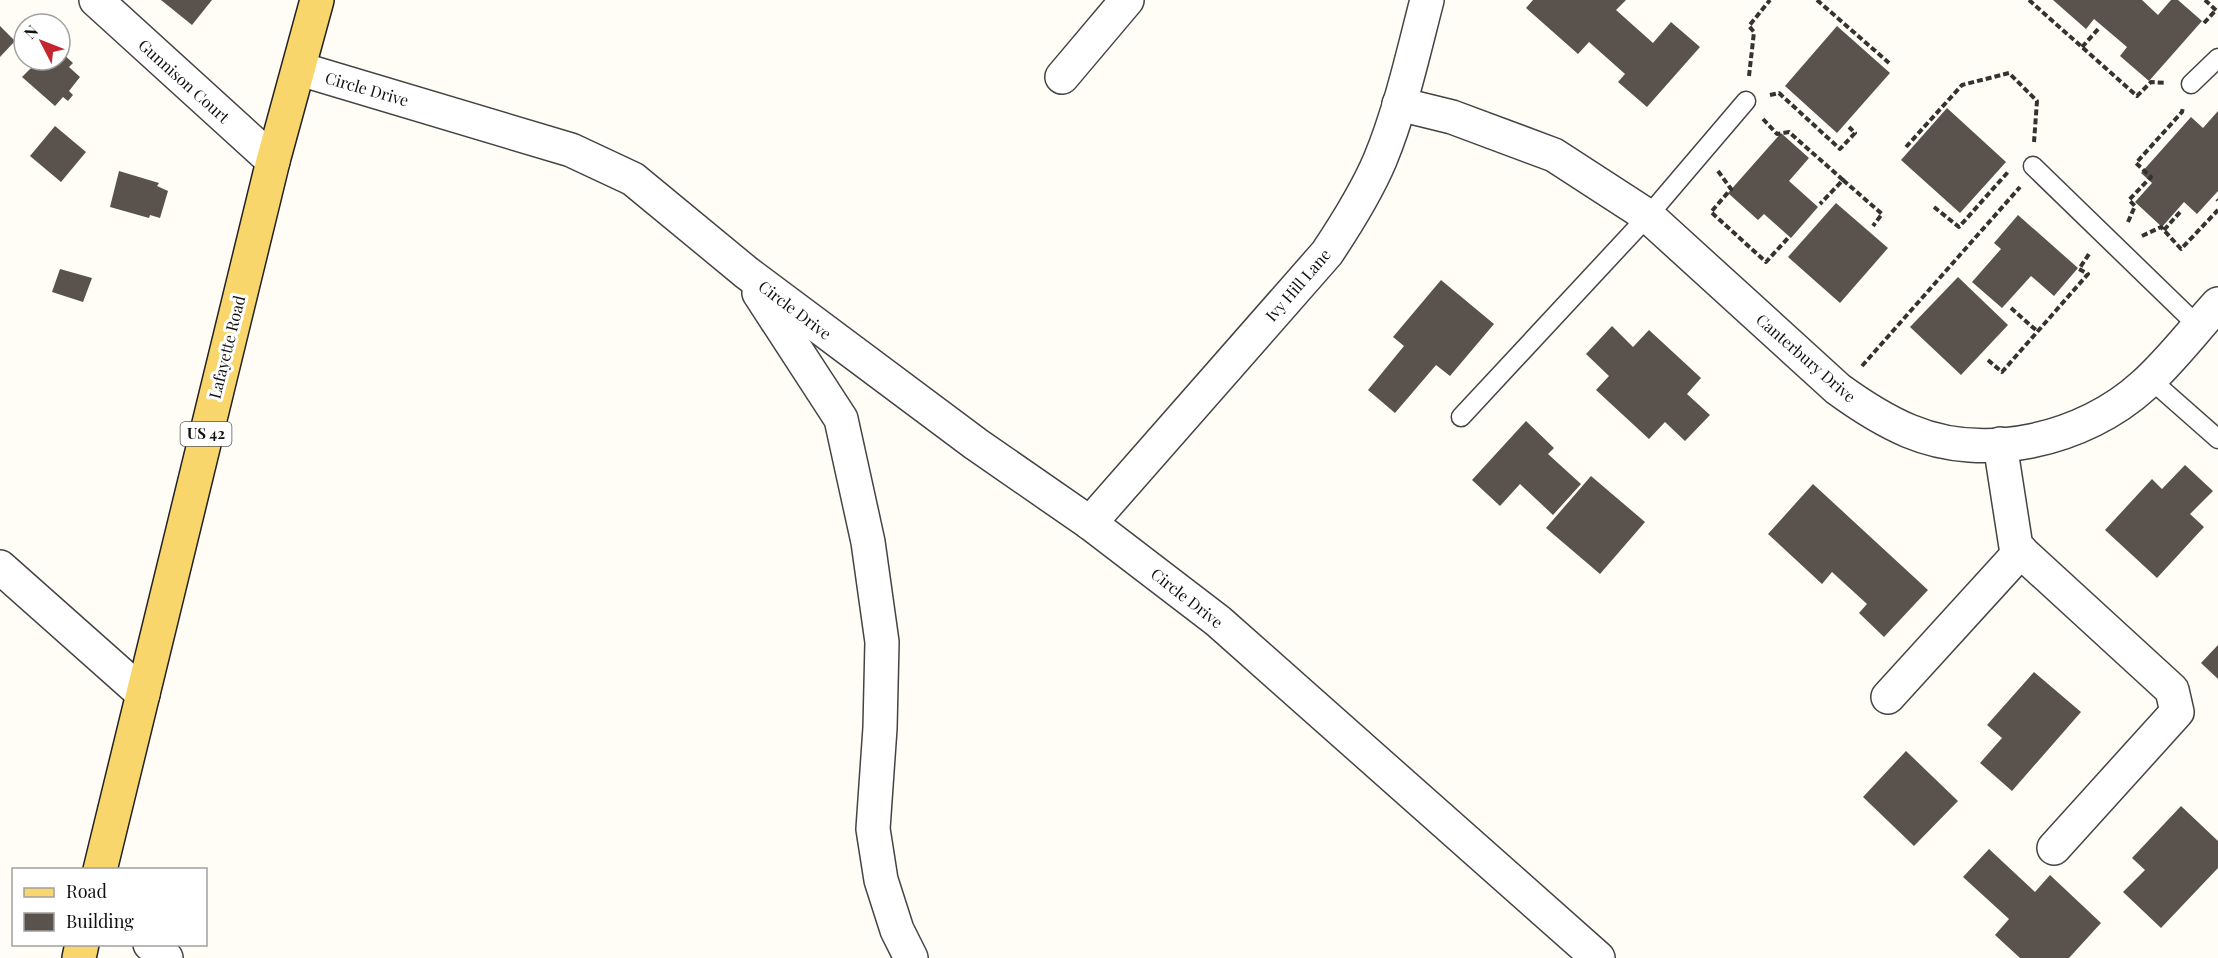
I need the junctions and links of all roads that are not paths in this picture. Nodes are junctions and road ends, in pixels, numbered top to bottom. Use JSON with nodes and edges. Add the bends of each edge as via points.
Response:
{"nodes":[{"id":1,"x":96,"y":0,"type":"edge"},
{"id":2,"x":317,"y":0,"type":"edge"},
{"id":3,"x":1127,"y":0,"type":"edge"},
{"id":4,"x":1427,"y":0,"type":"edge"},
{"id":5,"x":2218,"y":58,"type":"edge"},
{"id":6,"x":300,"y":69,"type":"junction"},
{"id":7,"x":1062,"y":77,"type":"dead end"},
{"id":8,"x":2191,"y":84,"type":"road end"},
{"id":9,"x":1746,"y":101,"type":"road end"},
{"id":10,"x":1399,"y":104,"type":"junction"},
{"id":11,"x":273,"y":161,"type":"junction"},
{"id":12,"x":2035,"y":167,"type":"road end"},
{"id":13,"x":1648,"y":216,"type":"junction"},
{"id":14,"x":747,"y":273,"type":"junction"},
{"id":15,"x":2208,"y":315,"type":"edge"},
{"id":16,"x":2150,"y":379,"type":"junction"},
{"id":17,"x":1461,"y":417,"type":"dead end"},
{"id":18,"x":2218,"y":439,"type":"edge"},
{"id":19,"x":2000,"y":444,"type":"junction"},
{"id":20,"x":1090,"y":523,"type":"junction"},
{"id":21,"x":2021,"y":551,"type":"junction"},
{"id":22,"x":0,"y":567,"type":"edge"},
{"id":23,"x":142,"y":694,"type":"junction"},
{"id":24,"x":1888,"y":697,"type":"dead end"},
{"id":25,"x":2054,"y":848,"type":"dead end"},
{"id":26,"x":100,"y":868,"type":"edge"},
{"id":27,"x":151,"y":946,"type":"edge"},
{"id":28,"x":165,"y":958,"type":"edge"},
{"id":29,"x":911,"y":958,"type":"edge"},
{"id":30,"x":1598,"y":958,"type":"edge"}],
"edges":[{"from":1,"to":11,"type":"street","name":"Gunnison Court"},
{"from":2,"to":6,"type":"main road","name":"Lafayette Road","number":"US 42"},
{"from":3,"to":7,"type":"street"},
{"from":4,"to":10,"type":"street","name":"Ivy Hill Lane"},
{"from":5,"to":8,"type":"lane"},
{"from":6,"to":11,"type":"main road","name":"Lafayette Road","number":"US 42"},
{"from":6,"to":14,"type":"street","name":"Circle Drive","via":[[571,150],[633,179]]},
{"from":9,"to":13,"type":"lane"},
{"from":10,"to":13,"type":"street","name":"Canterbury Drive","via":[[1452,117],[1554,155]]},
{"from":10,"to":20,"type":"street","name":"Ivy Hill Lane","via":[[1354,214],[1327,253]]},
{"from":11,"to":23,"type":"main road","name":"Lafayette Road","number":"US 42"},
{"from":12,"to":15,"type":"lane","via":[[2117,248]]},
{"from":13,"to":17,"type":"lane"},
{"from":13,"to":19,"type":"street","name":"Canterbury Drive","via":[[1838,389],[1871,413],[1911,432],[1950,442]]},
{"from":14,"to":20,"type":"street","name":"Circle Drive","via":[[976,444]]},
{"from":14,"to":29,"type":"street","name":"Circle Drive","via":[[841,419],[868,542],[882,642],[873,829],[881,880],[897,930]]},
{"from":15,"to":16,"type":"street","name":"Canterbury Drive"},
{"from":16,"to":18,"type":"lane"},
{"from":16,"to":19,"type":"street","name":"Canterbury Drive","via":[[2112,410],[2073,430],[2034,441]]},
{"from":19,"to":21,"type":"street","via":[[2016,547]]},
{"from":20,"to":30,"type":"street","name":"Circle Drive","via":[[1218,621]]},
{"from":21,"to":24,"type":"street"},
{"from":21,"to":25,"type":"street","via":[[2172,690],[2177,712]]},
{"from":22,"to":23,"type":"street"},
{"from":23,"to":26,"type":"main road","name":"Lafayette Road","number":"US 42"},
{"from":27,"to":28,"type":"street"}]}
